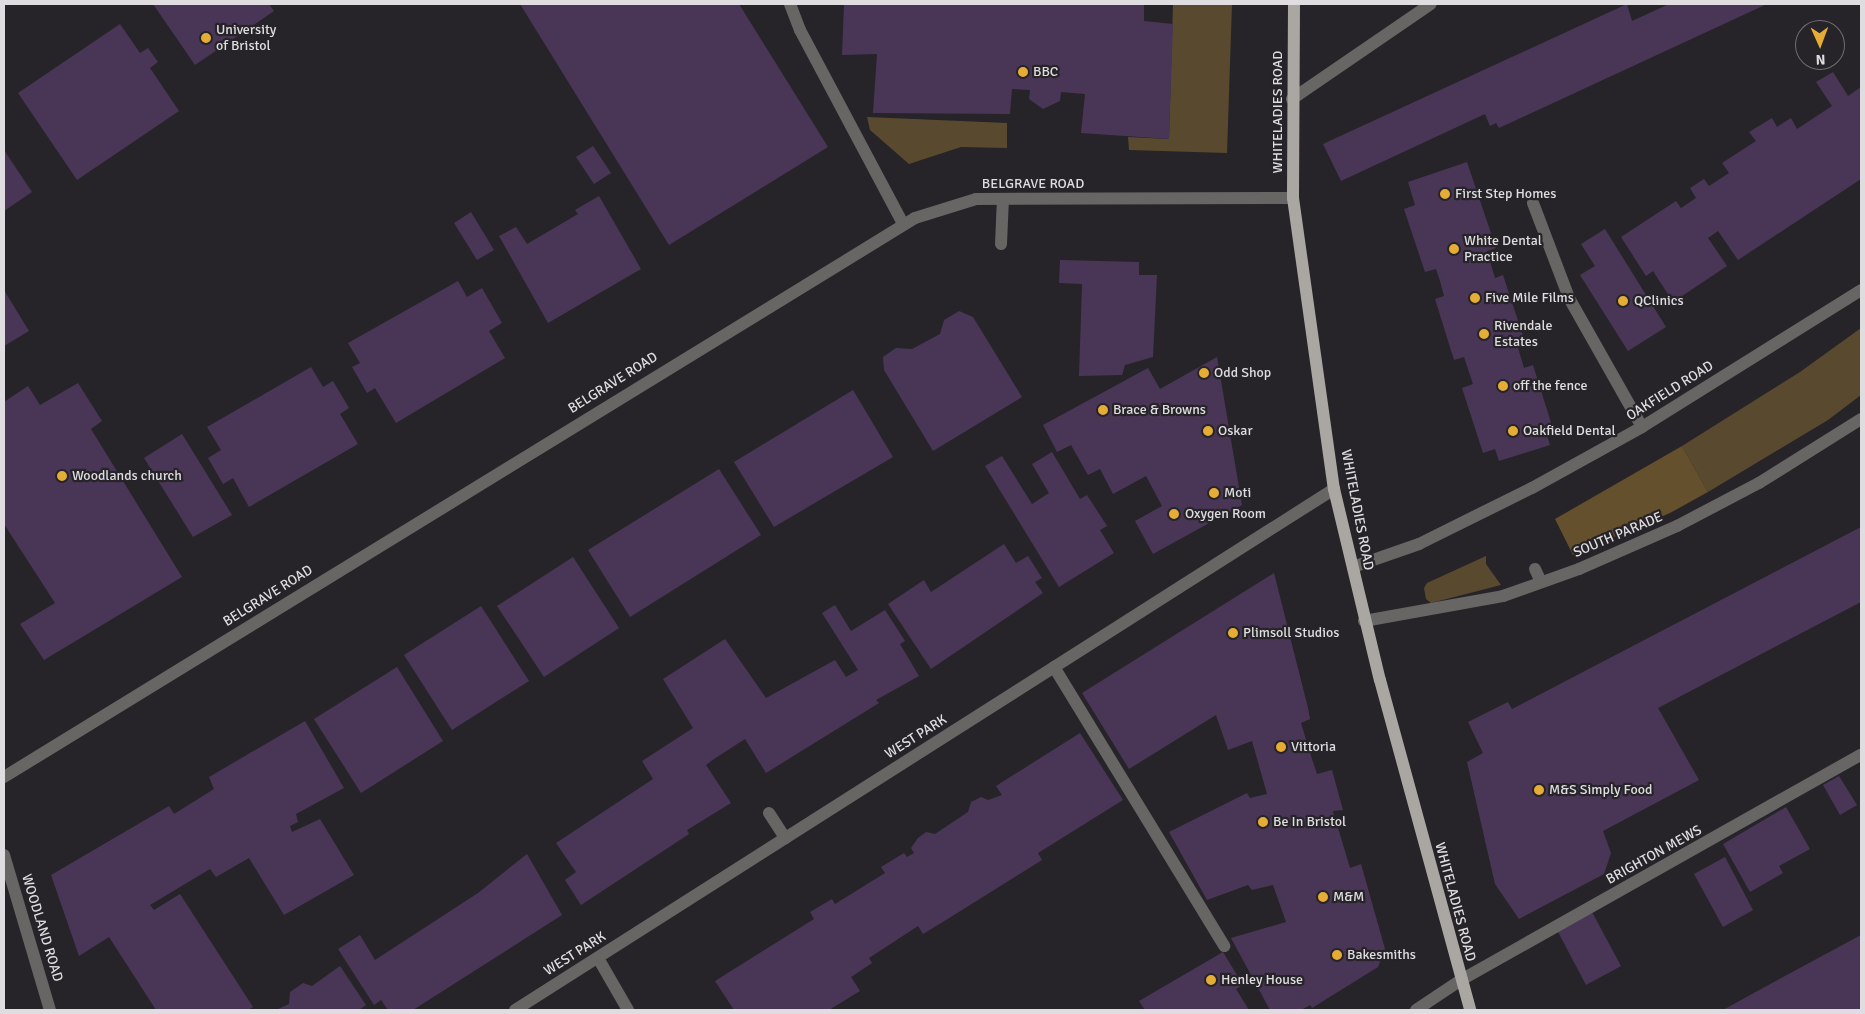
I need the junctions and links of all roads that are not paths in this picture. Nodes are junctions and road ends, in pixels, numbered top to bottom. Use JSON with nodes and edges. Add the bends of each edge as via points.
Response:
{"nodes":[{"id":1,"x":790,"y":4,"type":"edge"},
{"id":2,"x":1294,"y":4,"type":"edge"},
{"id":3,"x":1431,"y":4,"type":"edge"},
{"id":4,"x":1292,"y":99,"type":"junction"},
{"id":5,"x":1004,"y":198,"type":"junction"},
{"id":6,"x":1293,"y":198,"type":"junction"},
{"id":7,"x":1533,"y":203,"type":"dead end"},
{"id":8,"x":903,"y":224,"type":"junction"},
{"id":9,"x":1001,"y":244,"type":"dead end"},
{"id":10,"x":1861,"y":290,"type":"edge"},
{"id":11,"x":1861,"y":419,"type":"edge"},
{"id":12,"x":1642,"y":427,"type":"junction"},
{"id":13,"x":1334,"y":489,"type":"junction"},
{"id":14,"x":1353,"y":567,"type":"junction"},
{"id":15,"x":1535,"y":569,"type":"dead end"},
{"id":16,"x":1542,"y":582,"type":"junction"},
{"id":17,"x":1364,"y":621,"type":"junction"},
{"id":18,"x":1054,"y":667,"type":"junction"},
{"id":19,"x":1861,"y":755,"type":"edge"},
{"id":20,"x":4,"y":777,"type":"edge"},
{"id":21,"x":769,"y":813,"type":"dead end"},
{"id":22,"x":785,"y":838,"type":"junction"},
{"id":23,"x":4,"y":855,"type":"edge"},
{"id":24,"x":1224,"y":946,"type":"dead end"},
{"id":25,"x":598,"y":958,"type":"junction"},
{"id":26,"x":1461,"y":980,"type":"junction"},
{"id":27,"x":50,"y":1010,"type":"edge"},
{"id":28,"x":515,"y":1010,"type":"edge"},
{"id":29,"x":628,"y":1010,"type":"edge"},
{"id":30,"x":1416,"y":1010,"type":"edge"},
{"id":31,"x":1470,"y":1010,"type":"edge"}],
"edges":[{"from":1,"to":8,"type":"street","via":[[800,30]]},
{"from":2,"to":4,"type":"main road","name":"WHITELADIES ROAD"},
{"from":3,"to":4,"type":"street"},
{"from":4,"to":6,"type":"main road","name":"WHITELADIES ROAD"},
{"from":5,"to":6,"type":"street","name":"BELGRAVE ROAD"},
{"from":5,"to":8,"type":"street","name":"BELGRAVE ROAD","via":[[976,199]]},
{"from":5,"to":9,"type":"street"},
{"from":6,"to":13,"type":"main road","name":"WHITELADIES ROAD"},
{"from":7,"to":12,"type":"street","via":[[1569,298]]},
{"from":8,"to":20,"type":"street","name":"BELGRAVE ROAD"},
{"from":10,"to":12,"type":"street","name":"OAKFIELD ROAD"},
{"from":11,"to":16,"type":"street","name":"SOUTH PARADE","via":[[1759,483],[1677,526]]},
{"from":12,"to":14,"type":"street","name":"OAKFIELD ROAD","via":[[1532,488],[1419,544]]},
{"from":13,"to":14,"type":"main road","name":"WHITELADIES ROAD"},
{"from":13,"to":18,"type":"street","name":"WEST PARK"},
{"from":14,"to":17,"type":"main road","name":"WHITELADIES ROAD"},
{"from":15,"to":16,"type":"street"},
{"from":16,"to":17,"type":"street","name":"SOUTH PARADE","via":[[1502,596]]},
{"from":17,"to":26,"type":"main road","name":"WHITELADIES ROAD"},
{"from":18,"to":22,"type":"street","name":"WEST PARK"},
{"from":18,"to":24,"type":"street"},
{"from":19,"to":26,"type":"street","name":"BRIGHTON MEWS"},
{"from":21,"to":22,"type":"street"},
{"from":22,"to":25,"type":"street","name":"WEST PARK"},
{"from":23,"to":27,"type":"street","name":"WOODLAND ROAD"},
{"from":25,"to":28,"type":"street","name":"WEST PARK"},
{"from":25,"to":29,"type":"street"},
{"from":26,"to":30,"type":"street","name":"BRIGHTON MEWS"},
{"from":26,"to":31,"type":"main road","name":"WHITELADIES ROAD"}]}
